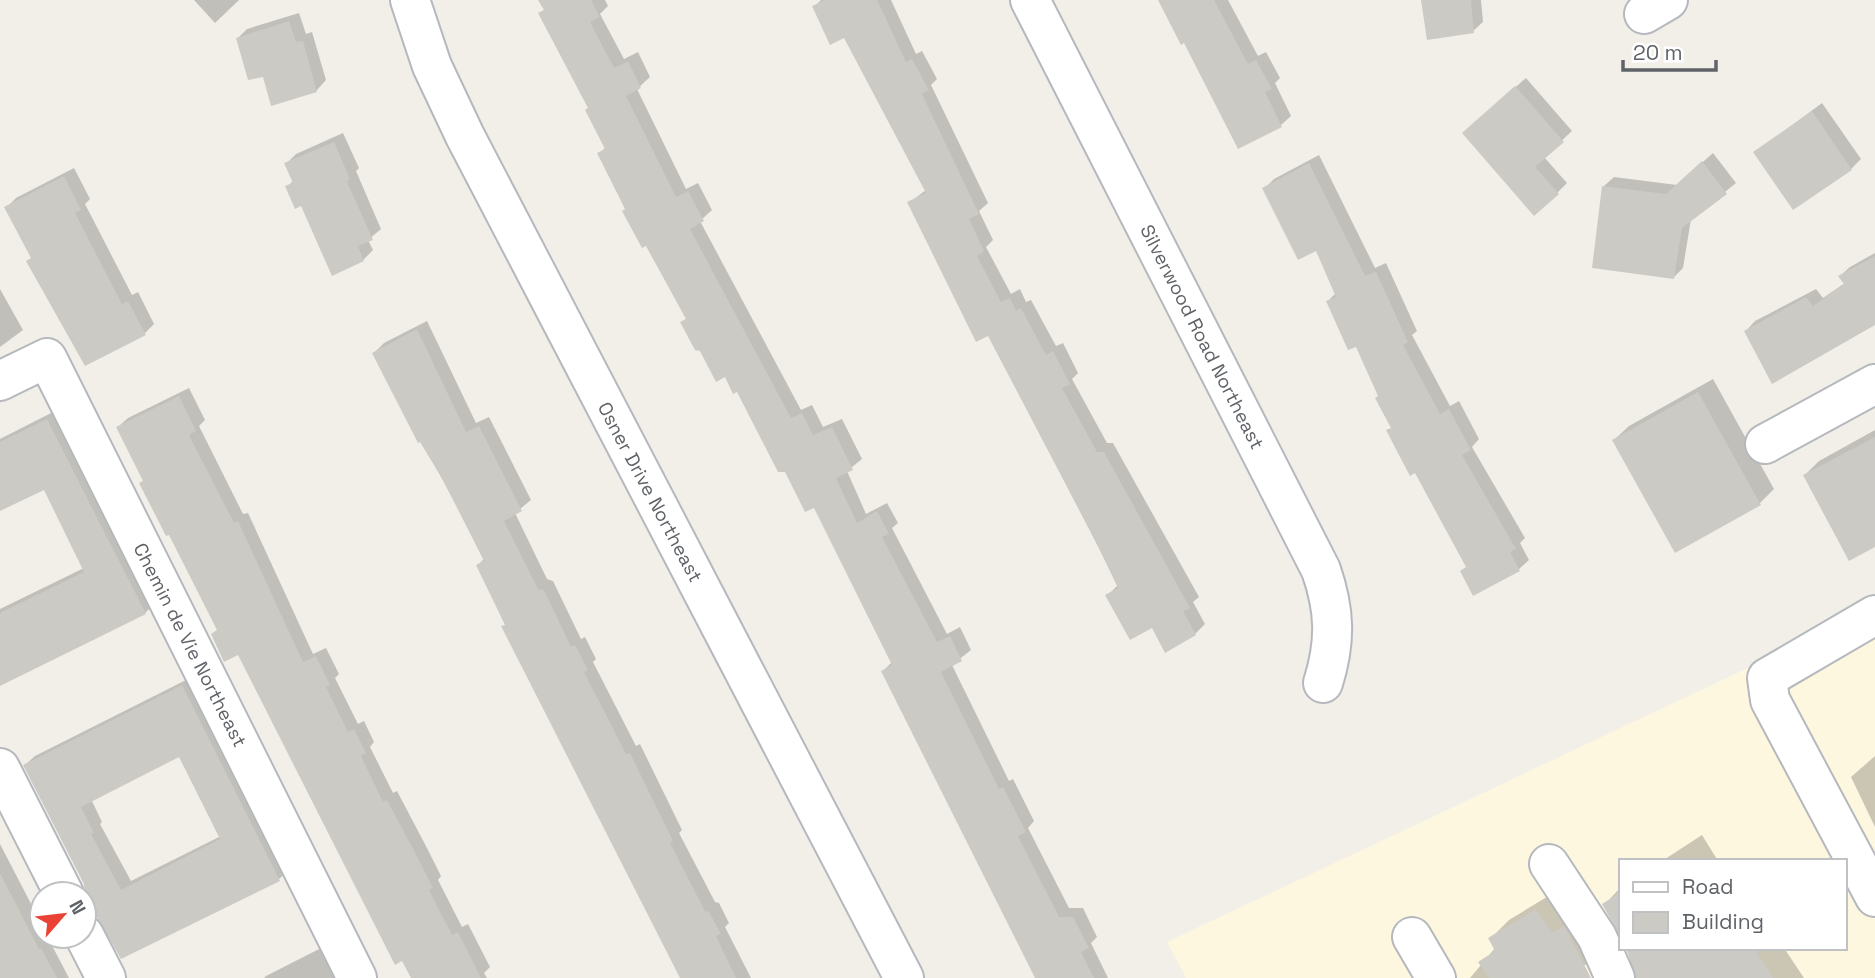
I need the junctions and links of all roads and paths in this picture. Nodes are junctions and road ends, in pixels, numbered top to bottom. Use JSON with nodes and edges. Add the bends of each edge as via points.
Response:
{"nodes":[{"id":1,"x":410,"y":0,"type":"edge"},
{"id":2,"x":1030,"y":0,"type":"edge"},
{"id":3,"x":0,"y":381,"type":"edge"},
{"id":4,"x":1875,"y":384,"type":"edge"},
{"id":5,"x":1765,"y":444,"type":"dead end"},
{"id":6,"x":1875,"y":615,"type":"edge"},
{"id":7,"x":1323,"y":683,"type":"dead end"},
{"id":8,"x":0,"y":768,"type":"edge"},
{"id":9,"x":1549,"y":864,"type":"dead end"},
{"id":10,"x":57,"y":880,"type":"edge"},
{"id":11,"x":1875,"y":897,"type":"edge"},
{"id":12,"x":1412,"y":937,"type":"dead end"},
{"id":13,"x":92,"y":950,"type":"edge"},
{"id":14,"x":106,"y":978,"type":"edge"},
{"id":15,"x":357,"y":978,"type":"edge"},
{"id":16,"x":904,"y":978,"type":"edge"},
{"id":17,"x":1436,"y":978,"type":"edge"},
{"id":18,"x":1615,"y":978,"type":"edge"}],
"edges":[{"from":1,"to":16,"type":"street","name":"Osner Drive Northeast","via":[[432,66],[465,136]]},
{"from":2,"to":7,"type":"street","name":"Silverwood Road Northeast","via":[[1321,570],[1331,599],[1334,630]]},
{"from":3,"to":15,"type":"street","name":"Chemin de Vie Northeast","via":[[47,358]]},
{"from":4,"to":5,"type":"street"},
{"from":6,"to":11,"type":"street","via":[[1767,678],[1770,700]]},
{"from":8,"to":10,"type":"street"},
{"from":9,"to":18,"type":"street","via":[[1597,937]]},
{"from":12,"to":17,"type":"street"},
{"from":13,"to":14,"type":"street"}]}
